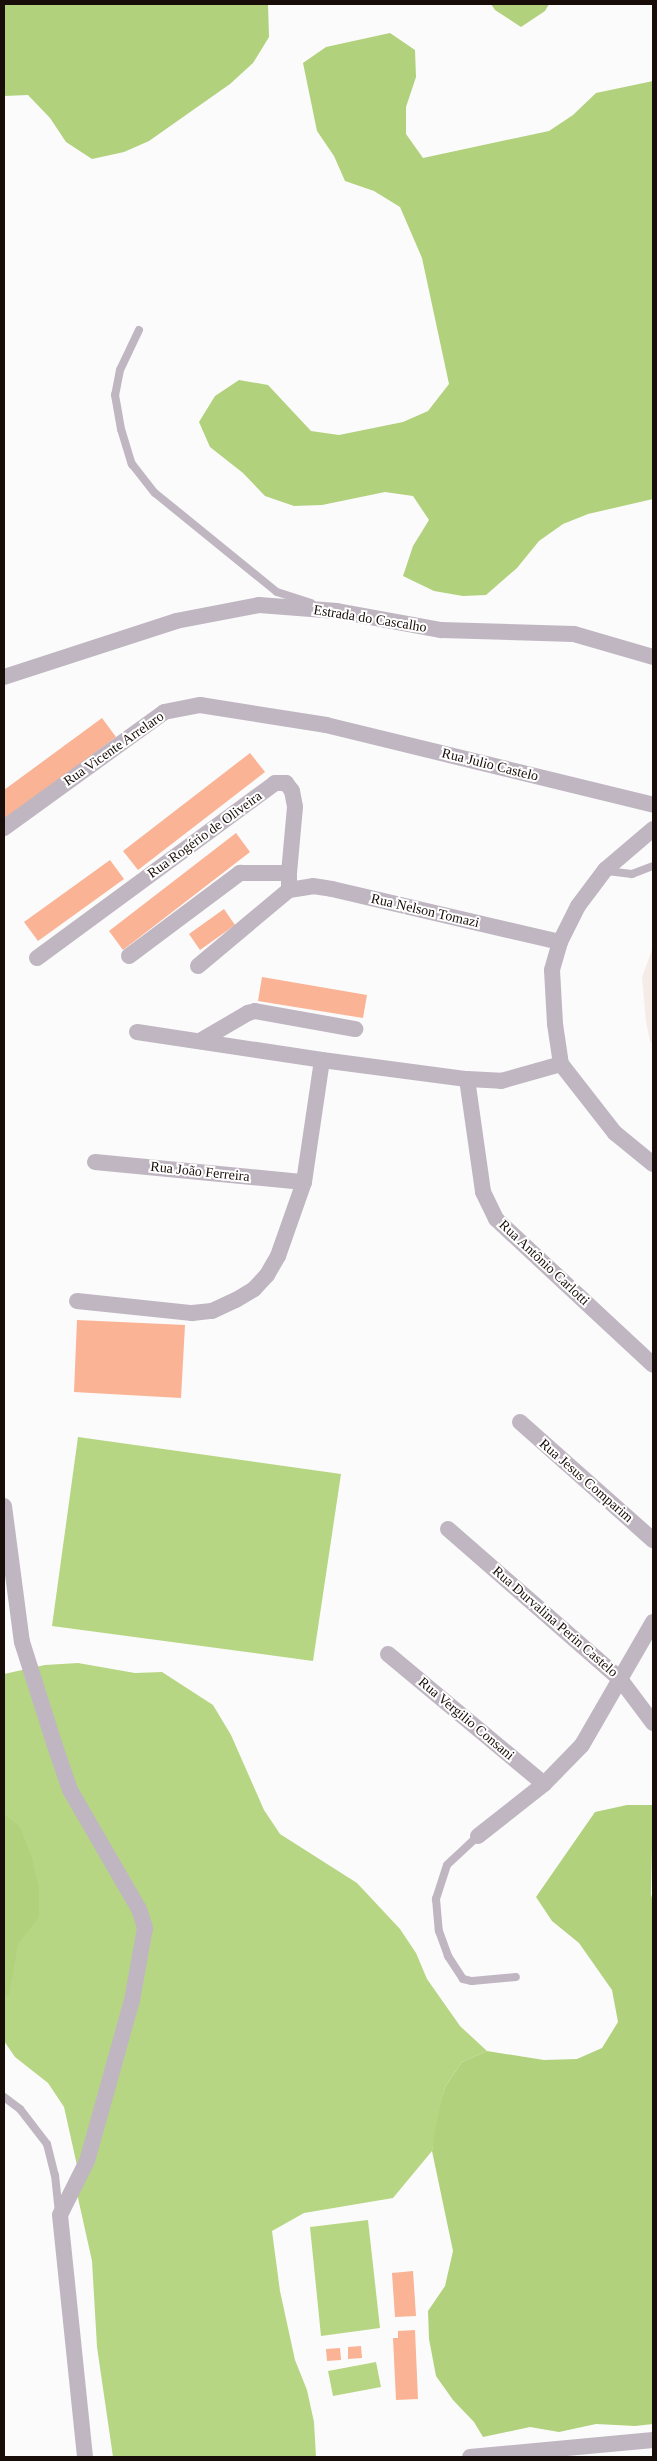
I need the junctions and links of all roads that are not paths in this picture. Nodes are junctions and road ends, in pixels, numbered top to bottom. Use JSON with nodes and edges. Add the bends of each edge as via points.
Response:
{"nodes":[{"id":1,"x":139,"y":330,"type":"dead end"},
{"id":2,"x":337,"y":611,"type":"junction"},
{"id":3,"x":653,"y":657,"type":"edge"},
{"id":4,"x":4,"y":677,"type":"edge"},
{"id":5,"x":326,"y":725,"type":"joint"},
{"id":6,"x":653,"y":806,"type":"edge"},
{"id":7,"x":4,"y":828,"type":"edge"},
{"id":8,"x":653,"y":829,"type":"edge"},
{"id":9,"x":653,"y":866,"type":"edge"},
{"id":10,"x":605,"y":870,"type":"junction"},
{"id":11,"x":289,"y":873,"type":"junction"},
{"id":12,"x":289,"y":890,"type":"junction"},
{"id":13,"x":560,"y":942,"type":"junction"},
{"id":14,"x":129,"y":956,"type":"dead end"},
{"id":15,"x":37,"y":958,"type":"dead end"},
{"id":16,"x":198,"y":966,"type":"dead end"},
{"id":17,"x":355,"y":1029,"type":"dead end"},
{"id":18,"x":137,"y":1032,"type":"dead end"},
{"id":19,"x":200,"y":1041,"type":"junction"},
{"id":20,"x":322,"y":1060,"type":"junction"},
{"id":21,"x":562,"y":1064,"type":"junction"},
{"id":22,"x":467,"y":1079,"type":"junction"},
{"id":23,"x":95,"y":1162,"type":"dead end"},
{"id":24,"x":653,"y":1164,"type":"edge"},
{"id":25,"x":304,"y":1182,"type":"junction"},
{"id":26,"x":77,"y":1301,"type":"dead end"},
{"id":27,"x":653,"y":1365,"type":"edge"},
{"id":28,"x":520,"y":1422,"type":"dead end"},
{"id":29,"x":4,"y":1506,"type":"edge"},
{"id":30,"x":448,"y":1529,"type":"dead end"},
{"id":31,"x":653,"y":1540,"type":"edge"},
{"id":32,"x":653,"y":1622,"type":"edge"},
{"id":33,"x":388,"y":1654,"type":"dead end"},
{"id":34,"x":620,"y":1679,"type":"junction"},
{"id":35,"x":653,"y":1723,"type":"edge"},
{"id":36,"x":544,"y":1784,"type":"junction"},
{"id":37,"x":478,"y":1836,"type":"joint"},
{"id":38,"x":516,"y":1978,"type":"dead end"},
{"id":39,"x":4,"y":2097,"type":"edge"},
{"id":40,"x":60,"y":2215,"type":"junction"},
{"id":41,"x":653,"y":2440,"type":"edge"},
{"id":42,"x":85,"y":2457,"type":"edge"},
{"id":43,"x":470,"y":2457,"type":"edge"}],
"edges":[{"from":1,"to":2,"type":"lane","via":[[120,370],[116,396],[121,429],[132,464],[155,493],[277,592]]},
{"from":2,"to":3,"type":"street","name":"Estrada do Cascalho","via":[[441,630],[574,634]]},
{"from":2,"to":4,"type":"street","name":"Estrada do Cascalho","via":[[259,606],[176,621]]},
{"from":5,"to":6,"type":"street","name":"Rua Julio Castelo"},
{"from":5,"to":7,"type":"street","name":"Rua Vicente Arrelaro","via":[[200,705],[164,712]]},
{"from":8,"to":10,"type":"street"},
{"from":9,"to":10,"type":"lane","via":[[632,874]]},
{"from":10,"to":13,"type":"street","via":[[578,906]]},
{"from":11,"to":12,"type":"street","name":"Rua Rogério de Oliveira"},
{"from":11,"to":14,"type":"street","via":[[240,873]]},
{"from":11,"to":15,"type":"street","name":"Rua Rogério de Oliveira","via":[[295,807],[292,791],[286,783],[275,784]]},
{"from":12,"to":13,"type":"street","name":"Rua Nelson Tomazi","via":[[313,886],[332,889]]},
{"from":12,"to":16,"type":"street"},
{"from":13,"to":21,"type":"street","via":[[552,970],[555,1024]]},
{"from":17,"to":19,"type":"street","via":[[255,1011]]},
{"from":18,"to":19,"type":"street"},
{"from":19,"to":20,"type":"street"},
{"from":20,"to":22,"type":"street"},
{"from":20,"to":25,"type":"street"},
{"from":21,"to":22,"type":"street","via":[[501,1081]]},
{"from":21,"to":24,"type":"street","via":[[615,1133]]},
{"from":22,"to":27,"type":"street","name":"Rua Antônio Carlotti","via":[[483,1192],[496,1219]]},
{"from":23,"to":25,"type":"street","name":"Rua João Ferreira"},
{"from":25,"to":26,"type":"street","via":[[278,1256],[254,1289],[236,1300],[212,1310],[192,1312]]},
{"from":28,"to":31,"type":"street","name":"Rua Jesus Comparim"},
{"from":29,"to":40,"type":"street","via":[[22,1642],[55,1746],[70,1790],[139,1909],[145,1928],[132,2000],[87,2161]]},
{"from":30,"to":34,"type":"street","name":"Rua Durvalina Perin Castelo"},
{"from":32,"to":34,"type":"street"},
{"from":33,"to":36,"type":"street","name":"Rua Vergilio Consani"},
{"from":34,"to":35,"type":"street","name":"Rua Durvalina Perin Castelo"},
{"from":34,"to":36,"type":"street","via":[[582,1745]]},
{"from":36,"to":37,"type":"street"},
{"from":37,"to":38,"type":"lane","via":[[447,1865],[436,1899],[439,1931],[448,1956],[463,1979]]},
{"from":39,"to":40,"type":"lane","via":[[20,2108],[47,2144],[56,2175]]},
{"from":40,"to":42,"type":"street"},
{"from":41,"to":43,"type":"street"}]}
